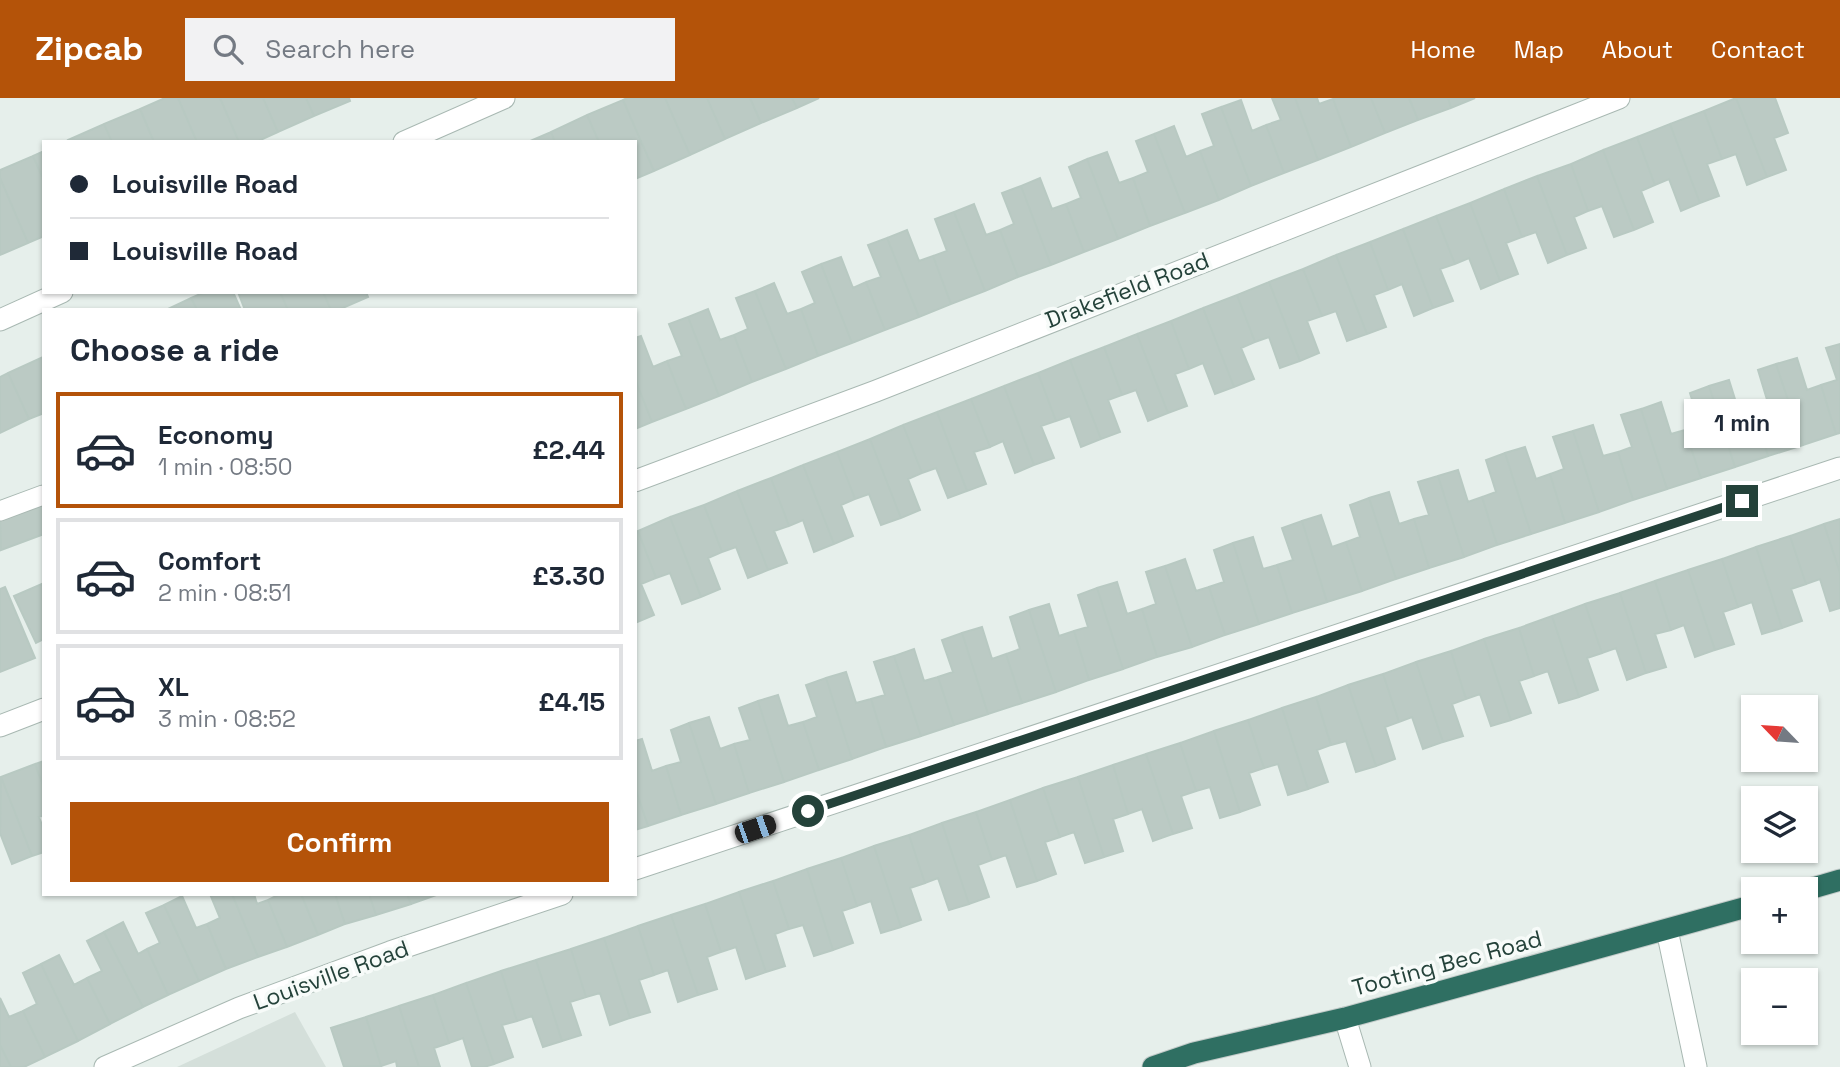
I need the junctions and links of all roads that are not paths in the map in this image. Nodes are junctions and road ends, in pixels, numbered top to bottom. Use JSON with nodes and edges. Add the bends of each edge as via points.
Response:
{"nodes":[{"id":1,"x":504,"y":98,"type":"edge"},
{"id":2,"x":1619,"y":98,"type":"edge"},
{"id":3,"x":409,"y":140,"type":"edge"},
{"id":4,"x":58,"y":294,"type":"edge"},
{"id":5,"x":0,"y":320,"type":"edge"},
{"id":6,"x":1840,"y":468,"type":"edge"},
{"id":7,"x":637,"y":480,"type":"edge"},
{"id":8,"x":42,"y":495,"type":"edge"},
{"id":9,"x":0,"y":511,"type":"edge"},
{"id":10,"x":42,"y":710,"type":"edge"},
{"id":11,"x":0,"y":726,"type":"edge"},
{"id":12,"x":637,"y":868,"type":"edge"},
{"id":13,"x":1840,"y":880,"type":"edge"},
{"id":14,"x":1818,"y":886,"type":"edge"},
{"id":15,"x":556,"y":896,"type":"edge"},
{"id":16,"x":1741,"y":909,"type":"edge"},
{"id":17,"x":1667,"y":930,"type":"junction"},
{"id":18,"x":1345,"y":1018,"type":"junction"},
{"id":19,"x":105,"y":1067,"type":"edge"},
{"id":20,"x":1153,"y":1067,"type":"edge"},
{"id":21,"x":1360,"y":1067,"type":"edge"},
{"id":22,"x":1696,"y":1067,"type":"edge"}],
"edges":[{"from":1,"to":3,"type":"street"},
{"from":2,"to":7,"type":"street","name":"Drakefield Road","via":[[876,391]]},
{"from":4,"to":5,"type":"street"},
{"from":6,"to":12,"type":"street"},
{"from":8,"to":9,"type":"lane"},
{"from":10,"to":11,"type":"street"},
{"from":13,"to":14,"type":"highway"},
{"from":15,"to":19,"type":"street","name":"Louisville Road","via":[[239,1008]]},
{"from":16,"to":17,"type":"highway","name":"Tooting Bec Road"},
{"from":17,"to":18,"type":"highway","name":"Tooting Bec Road"},
{"from":17,"to":22,"type":"street"},
{"from":18,"to":20,"type":"highway","name":"Tooting Bec Road"},
{"from":18,"to":21,"type":"street"}]}
